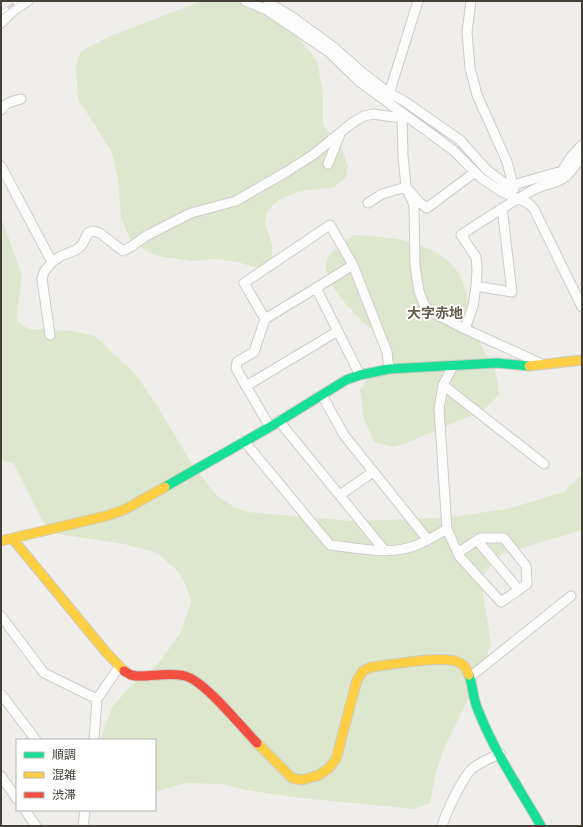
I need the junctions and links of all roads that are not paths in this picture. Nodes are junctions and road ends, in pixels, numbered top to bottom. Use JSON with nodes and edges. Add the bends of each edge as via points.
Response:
{"nodes":[{"id":1,"x":28,"y":1,"type":"edge"},
{"id":2,"x":245,"y":1,"type":"edge"},
{"id":3,"x":418,"y":1,"type":"edge"},
{"id":4,"x":471,"y":1,"type":"edge"},
{"id":5,"x":1,"y":23,"type":"edge"},
{"id":6,"x":388,"y":97,"type":"junction"},
{"id":7,"x":21,"y":99,"type":"dead end"},
{"id":8,"x":1,"y":110,"type":"edge"},
{"id":9,"x":402,"y":116,"type":"junction"},
{"id":10,"x":340,"y":132,"type":"junction"},
{"id":11,"x":582,"y":145,"type":"edge"},
{"id":12,"x":582,"y":157,"type":"edge"},
{"id":13,"x":328,"y":164,"type":"dead end"},
{"id":14,"x":1,"y":166,"type":"edge"},
{"id":15,"x":475,"y":172,"type":"junction"},
{"id":16,"x":513,"y":185,"type":"junction"},
{"id":17,"x":406,"y":187,"type":"junction"},
{"id":18,"x":516,"y":199,"type":"junction"},
{"id":19,"x":368,"y":203,"type":"dead end"},
{"id":20,"x":502,"y":208,"type":"junction"},
{"id":21,"x":52,"y":262,"type":"junction"},
{"id":22,"x":353,"y":265,"type":"junction"},
{"id":23,"x":476,"y":286,"type":"junction"},
{"id":24,"x":316,"y":288,"type":"junction"},
{"id":25,"x":582,"y":307,"type":"edge"},
{"id":26,"x":265,"y":319,"type":"junction"},
{"id":27,"x":465,"y":329,"type":"junction"},
{"id":28,"x":338,"y":331,"type":"junction"},
{"id":29,"x":50,"y":335,"type":"dead end"},
{"id":30,"x":582,"y":360,"type":"edge"},
{"id":31,"x":545,"y":365,"type":"junction"},
{"id":32,"x":453,"y":366,"type":"junction"},
{"id":33,"x":389,"y":369,"type":"junction"},
{"id":34,"x":360,"y":375,"type":"junction"},
{"id":35,"x":443,"y":385,"type":"junction"},
{"id":36,"x":246,"y":386,"type":"junction"},
{"id":37,"x":322,"y":395,"type":"junction"},
{"id":38,"x":279,"y":421,"type":"junction"},
{"id":39,"x":270,"y":426,"type":"junction"},
{"id":40,"x":244,"y":441,"type":"junction"},
{"id":41,"x":544,"y":464,"type":"dead end"},
{"id":42,"x":373,"y":472,"type":"junction"},
{"id":43,"x":340,"y":495,"type":"junction"},
{"id":44,"x":447,"y":530,"type":"junction"},
{"id":45,"x":12,"y":538,"type":"junction"},
{"id":46,"x":428,"y":540,"type":"junction"},
{"id":47,"x":477,"y":540,"type":"junction"},
{"id":48,"x":1,"y":541,"type":"edge"},
{"id":49,"x":385,"y":551,"type":"junction"},
{"id":50,"x":458,"y":553,"type":"junction"},
{"id":51,"x":519,"y":590,"type":"junction"},
{"id":52,"x":571,"y":596,"type":"dead end"},
{"id":53,"x":1,"y":616,"type":"edge"},
{"id":54,"x":119,"y":667,"type":"junction"},
{"id":55,"x":470,"y":677,"type":"junction"},
{"id":56,"x":1,"y":694,"type":"edge"},
{"id":57,"x":96,"y":699,"type":"junction"},
{"id":58,"x":35,"y":739,"type":"edge"},
{"id":59,"x":94,"y":739,"type":"edge"},
{"id":60,"x":500,"y":753,"type":"junction"},
{"id":61,"x":1,"y":776,"type":"edge"},
{"id":62,"x":16,"y":798,"type":"edge"},
{"id":63,"x":25,"y":811,"type":"edge"},
{"id":64,"x":85,"y":811,"type":"edge"},
{"id":65,"x":36,"y":826,"type":"edge"},
{"id":66,"x":83,"y":826,"type":"edge"},
{"id":67,"x":442,"y":826,"type":"edge"},
{"id":68,"x":541,"y":826,"type":"edge"}],
"edges":[{"from":1,"to":5,"type":"street"},
{"from":2,"to":6,"type":"street","via":[[266,6],[328,52],[360,82]]},
{"from":3,"to":6,"type":"street"},
{"from":4,"to":16,"type":"street","via":[[467,32],[470,68],[477,95],[507,162]]},
{"from":6,"to":9,"type":"street"},
{"from":6,"to":16,"type":"street","via":[[404,101],[460,140],[487,170],[507,185]]},
{"from":7,"to":8,"type":"street","via":[[10,101]]},
{"from":9,"to":10,"type":"street","via":[[369,115]]},
{"from":9,"to":15,"type":"street","via":[[453,150]]},
{"from":9,"to":17,"type":"street"},
{"from":10,"to":13,"type":"street"},
{"from":10,"to":21,"type":"street","via":[[312,155],[236,201],[191,213],[123,251],[100,233],[93,231],[88,233],[82,245],[76,250]]},
{"from":11,"to":16,"type":"street","via":[[562,171]]},
{"from":12,"to":18,"type":"street","via":[[567,176]]},
{"from":14,"to":21,"type":"street"},
{"from":15,"to":17,"type":"street","via":[[427,208]]},
{"from":15,"to":18,"type":"street"},
{"from":16,"to":18,"type":"street"},
{"from":17,"to":19,"type":"street","via":[[382,194]]},
{"from":17,"to":27,"type":"street","via":[[414,205],[415,267],[419,291],[425,306]]},
{"from":18,"to":20,"type":"street"},
{"from":18,"to":25,"type":"street","via":[[528,203],[534,209]]},
{"from":20,"to":23,"type":"street","via":[[460,235],[476,257]]},
{"from":20,"to":23,"type":"street","via":[[512,292]]},
{"from":21,"to":29,"type":"street","via":[[42,279]]},
{"from":22,"to":24,"type":"street"},
{"from":22,"to":26,"type":"street","via":[[330,225],[244,283]]},
{"from":22,"to":33,"type":"street","via":[[388,352]]},
{"from":23,"to":27,"type":"street","via":[[473,306]]},
{"from":24,"to":26,"type":"street"},
{"from":24,"to":28,"type":"street"},
{"from":26,"to":36,"type":"street","via":[[254,352],[237,362],[236,368]]},
{"from":27,"to":31,"type":"street"},
{"from":28,"to":34,"type":"street"},
{"from":28,"to":36,"type":"street"},
{"from":30,"to":31,"type":"street"},
{"from":31,"to":32,"type":"street","via":[[497,363]]},
{"from":32,"to":33,"type":"street"},
{"from":32,"to":35,"type":"street"},
{"from":33,"to":34,"type":"street"},
{"from":34,"to":37,"type":"street","via":[[346,380]]},
{"from":35,"to":41,"type":"street"},
{"from":35,"to":44,"type":"street","via":[[440,409]]},
{"from":36,"to":39,"type":"street"},
{"from":37,"to":38,"type":"street"},
{"from":37,"to":42,"type":"street","via":[[344,435]]},
{"from":38,"to":39,"type":"street"},
{"from":38,"to":43,"type":"street"},
{"from":39,"to":40,"type":"street"},
{"from":40,"to":45,"type":"street","via":[[126,509]]},
{"from":40,"to":49,"type":"street","via":[[330,545]]},
{"from":42,"to":43,"type":"street"},
{"from":42,"to":46,"type":"street"},
{"from":43,"to":49,"type":"street"},
{"from":44,"to":46,"type":"street"},
{"from":44,"to":50,"type":"street"},
{"from":45,"to":48,"type":"street"},
{"from":45,"to":54,"type":"street"},
{"from":46,"to":49,"type":"street","via":[[416,546]]},
{"from":47,"to":50,"type":"street"},
{"from":47,"to":51,"type":"street"},
{"from":47,"to":51,"type":"street","via":[[504,538],[526,566],[527,584]]},
{"from":50,"to":51,"type":"street","via":[[501,602]]},
{"from":52,"to":55,"type":"street"},
{"from":53,"to":57,"type":"street","via":[[44,673]]},
{"from":54,"to":55,"type":"street","via":[[138,677],[184,675],[196,680],[281,769],[295,780],[306,780],[322,774],[336,759],[357,680],[363,671],[372,667],[444,660],[460,662]]},
{"from":54,"to":57,"type":"street"},
{"from":55,"to":60,"type":"street","via":[[478,710]]},
{"from":56,"to":58,"type":"street"},
{"from":57,"to":59,"type":"street"},
{"from":60,"to":67,"type":"street","via":[[472,769],[466,776]]},
{"from":60,"to":68,"type":"street"},
{"from":61,"to":62,"type":"street"},
{"from":63,"to":65,"type":"street"},
{"from":64,"to":66,"type":"street"}]}
